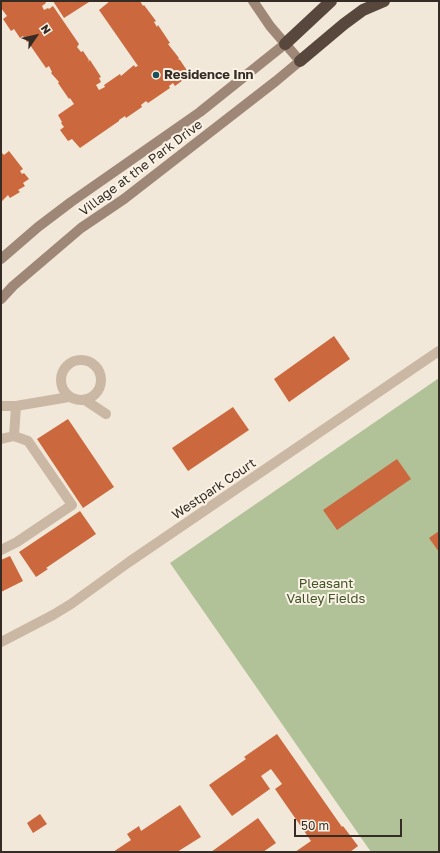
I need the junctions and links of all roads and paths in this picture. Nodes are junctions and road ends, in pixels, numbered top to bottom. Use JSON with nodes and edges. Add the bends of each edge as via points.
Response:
{"nodes":[{"id":1,"x":253,"y":1,"type":"edge"},
{"id":2,"x":331,"y":1,"type":"edge"},
{"id":3,"x":384,"y":1,"type":"edge"},
{"id":4,"x":285,"y":44,"type":"junction"},
{"id":5,"x":300,"y":61,"type":"junction"},
{"id":6,"x":1,"y":259,"type":"edge"},
{"id":7,"x":1,"y":299,"type":"edge"},
{"id":8,"x":439,"y":351,"type":"edge"},
{"id":9,"x":61,"y":384,"type":"junction"},
{"id":10,"x":98,"y":392,"type":"junction"},
{"id":11,"x":70,"y":397,"type":"junction"},
{"id":12,"x":85,"y":400,"type":"junction"},
{"id":13,"x":45,"y":401,"type":"junction"},
{"id":14,"x":1,"y":406,"type":"edge"},
{"id":15,"x":16,"y":406,"type":"junction"},
{"id":16,"x":14,"y":436,"type":"junction"},
{"id":17,"x":1,"y":439,"type":"edge"},
{"id":18,"x":1,"y":550,"type":"edge"},
{"id":19,"x":1,"y":642,"type":"edge"}],
"edges":[{"from":1,"to":4,"type":"street"},
{"from":2,"to":4,"type":"highway"},
{"from":3,"to":5,"type":"highway","via":[[364,10],[344,24]]},
{"from":4,"to":5,"type":"street"},
{"from":4,"to":6,"type":"street","name":"Village at the Park Drive","via":[[200,112],[71,202]]},
{"from":5,"to":7,"type":"street","name":"Village at the Park Drive","via":[[124,199],[81,228]]},
{"from":8,"to":19,"type":"street","name":"Westpark Court","via":[[59,612]]},
{"from":9,"to":10,"type":"street","via":[[61,376],[67,365],[77,360],[85,360],[96,366],[100,372],[102,380]]},
{"from":9,"to":11,"type":"street"},
{"from":9,"to":13,"type":"street"},
{"from":10,"to":12,"type":"street"},
{"from":10,"to":12,"type":"street","via":[[106,414]]},
{"from":11,"to":12,"type":"street"},
{"from":11,"to":13,"type":"street"},
{"from":13,"to":15,"type":"street"},
{"from":14,"to":15,"type":"street"},
{"from":15,"to":16,"type":"street"},
{"from":16,"to":17,"type":"street"},
{"from":16,"to":18,"type":"street","via":[[28,441],[72,505]]}]}
